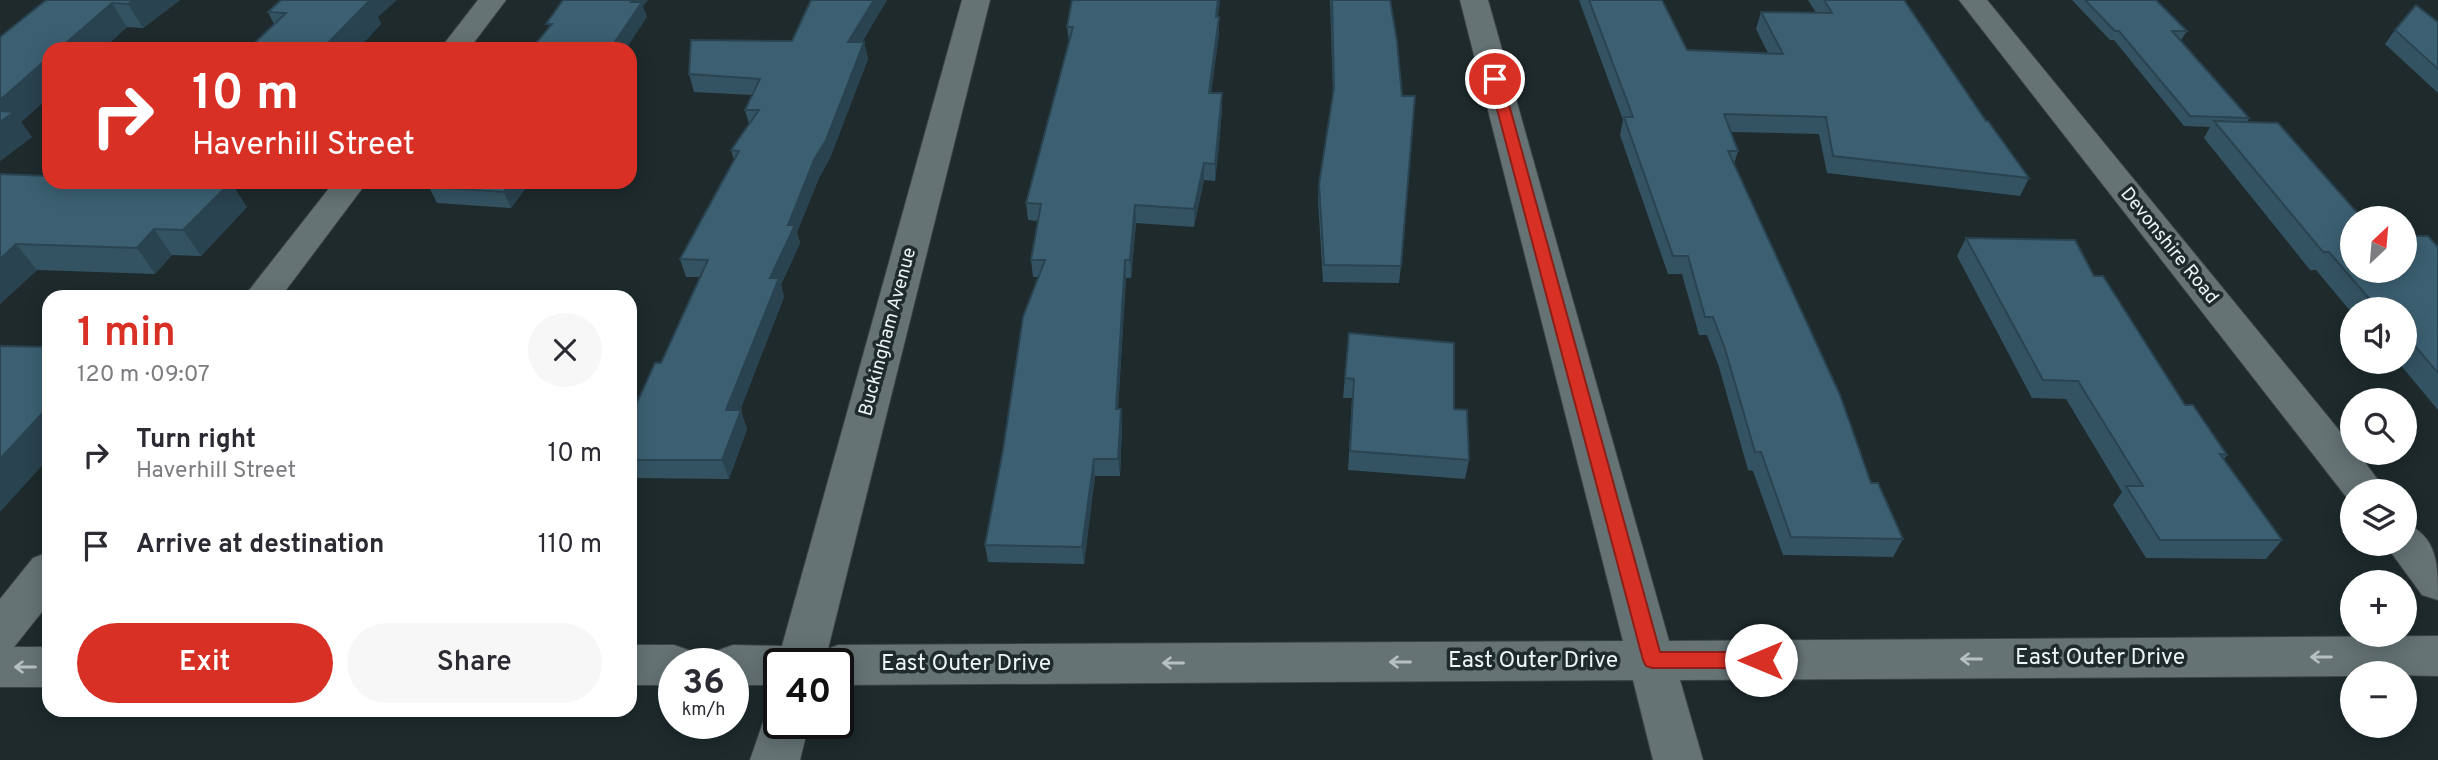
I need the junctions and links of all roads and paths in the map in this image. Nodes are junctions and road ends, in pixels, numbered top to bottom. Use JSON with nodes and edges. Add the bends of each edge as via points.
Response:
{"nodes":[{"id":1,"x":492,"y":0,"type":"edge"},
{"id":2,"x":976,"y":0,"type":"edge"},
{"id":3,"x":1474,"y":0,"type":"edge"},
{"id":4,"x":1973,"y":0,"type":"edge"},
{"id":5,"x":459,"y":42,"type":"edge"},
{"id":6,"x":346,"y":189,"type":"edge"},
{"id":7,"x":267,"y":290,"type":"edge"},
{"id":8,"x":2356,"y":479,"type":"edge"},
{"id":9,"x":2417,"y":556,"type":"edge"},
{"id":10,"x":42,"y":579,"type":"edge"},
{"id":11,"x":2438,"y":582,"type":"edge"},
{"id":12,"x":0,"y":633,"type":"edge"},
{"id":13,"x":805,"y":648,"type":"edge"},
{"id":14,"x":2438,"y":656,"type":"edge"},
{"id":15,"x":1652,"y":660,"type":"junction"},
{"id":16,"x":854,"y":664,"type":"edge"},
{"id":17,"x":637,"y":665,"type":"edge"},
{"id":18,"x":658,"y":665,"type":"edge"},
{"id":19,"x":0,"y":667,"type":"edge"},
{"id":20,"x":42,"y":667,"type":"edge"},
{"id":21,"x":781,"y":739,"type":"edge"},
{"id":22,"x":775,"y":760,"type":"edge"},
{"id":23,"x":1678,"y":760,"type":"edge"}],
"edges":[{"from":1,"to":5,"type":"street"},
{"from":2,"to":13,"type":"street","name":"Buckingham Avenue"},
{"from":3,"to":15,"type":"street"},
{"from":4,"to":8,"type":"street","name":"Devonshire Road"},
{"from":6,"to":7,"type":"street"},
{"from":9,"to":11,"type":"street"},
{"from":10,"to":12,"type":"street"},
{"from":14,"to":15,"type":"street","name":"East Outer Drive","one_way":true},
{"from":15,"to":16,"type":"street","name":"East Outer Drive","one_way":true},
{"from":15,"to":23,"type":"street"},
{"from":17,"to":18,"type":"street"},
{"from":20,"to":19,"type":"street","one_way":true},
{"from":21,"to":22,"type":"street"}]}
